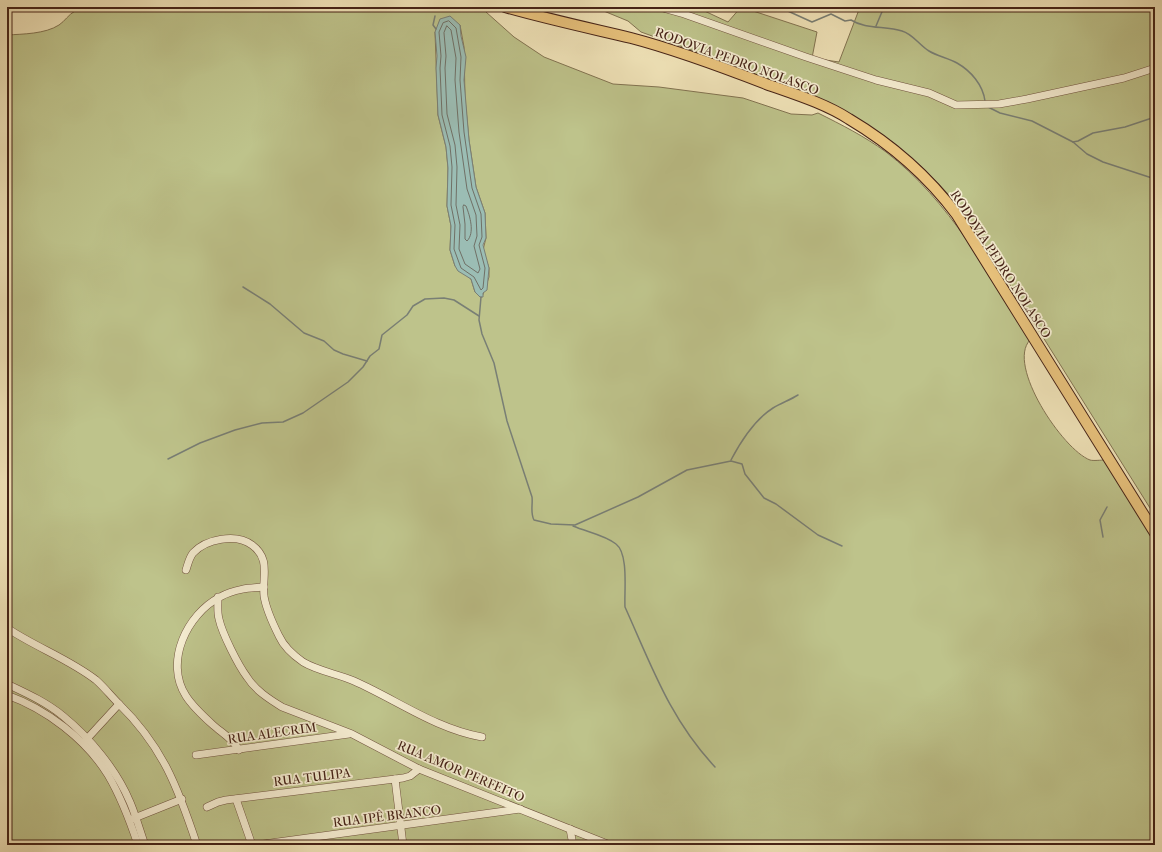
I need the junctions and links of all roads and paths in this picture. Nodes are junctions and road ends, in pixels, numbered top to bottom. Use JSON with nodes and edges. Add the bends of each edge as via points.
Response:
{"nodes":[{"id":1,"x":505,"y":7,"type":"edge"},
{"id":2,"x":660,"y":7,"type":"edge"},
{"id":3,"x":1155,"y":68,"type":"edge"},
{"id":4,"x":1155,"y":533,"type":"edge"},
{"id":5,"x":186,"y":570,"type":"dead end"},
{"id":6,"x":264,"y":587,"type":"junction"},
{"id":7,"x":218,"y":598,"type":"junction"},
{"id":8,"x":7,"y":628,"type":"edge"},
{"id":9,"x":7,"y":684,"type":"edge"},
{"id":10,"x":7,"y":695,"type":"edge"},
{"id":11,"x":119,"y":704,"type":"junction"},
{"id":12,"x":352,"y":734,"type":"junction"},
{"id":13,"x":482,"y":737,"type":"dead end"},
{"id":14,"x":87,"y":738,"type":"junction"},
{"id":15,"x":82,"y":745,"type":"junction"},
{"id":16,"x":239,"y":750,"type":"junction"},
{"id":17,"x":196,"y":755,"type":"dead end"},
{"id":18,"x":419,"y":769,"type":"junction"},
{"id":19,"x":394,"y":779,"type":"junction"},
{"id":20,"x":182,"y":799,"type":"junction"},
{"id":21,"x":236,"y":799,"type":"junction"},
{"id":22,"x":206,"y":807,"type":"dead end"},
{"id":23,"x":520,"y":809,"type":"junction"},
{"id":24,"x":132,"y":818,"type":"junction"},
{"id":25,"x":401,"y":826,"type":"junction"},
{"id":26,"x":570,"y":829,"type":"junction"},
{"id":27,"x":138,"y":845,"type":"edge"},
{"id":28,"x":145,"y":845,"type":"edge"},
{"id":29,"x":197,"y":845,"type":"edge"},
{"id":30,"x":252,"y":845,"type":"edge"},
{"id":31,"x":256,"y":845,"type":"edge"},
{"id":32,"x":404,"y":845,"type":"edge"},
{"id":33,"x":572,"y":845,"type":"edge"},
{"id":34,"x":610,"y":845,"type":"edge"}],
"edges":[{"from":1,"to":4,"type":"highway","name":"RODOVIA PEDRO NOLASCO","via":[[632,38],[700,59],[814,102],[848,118],[903,157],[957,215]]},
{"from":2,"to":3,"type":"street","via":[[876,80],[924,91],[956,104],[999,104],[1124,78]]},
{"from":5,"to":6,"type":"street","via":[[194,552],[209,543],[229,539],[244,541],[262,555]]},
{"from":6,"to":7,"type":"street","via":[[235,590]]},
{"from":6,"to":13,"type":"street","via":[[264,596],[279,636],[290,653],[297,658],[354,681],[422,716],[466,734]]},
{"from":7,"to":12,"type":"street","name":"RUA AMOR PERFEITO","via":[[220,621],[247,678],[282,707]]},
{"from":7,"to":16,"type":"street","via":[[197,616],[185,635],[177,653],[177,672],[185,694],[194,707],[232,740]]},
{"from":8,"to":11,"type":"street","via":[[74,665],[96,681]]},
{"from":9,"to":14,"type":"street","via":[[50,706]]},
{"from":10,"to":15,"type":"street","via":[[22,700],[61,724]]},
{"from":11,"to":14,"type":"street"},
{"from":11,"to":20,"type":"street","via":[[145,732],[161,755]]},
{"from":12,"to":16,"type":"street","name":"RUA ALECRIM"},
{"from":12,"to":18,"type":"street","name":"RUA AMOR PERFEITO"},
{"from":14,"to":15,"type":"street"},
{"from":14,"to":24,"type":"street","via":[[129,800]]},
{"from":15,"to":24,"type":"street","via":[[108,774]]},
{"from":16,"to":17,"type":"street","name":"RUA ALECRIM"},
{"from":18,"to":19,"type":"street","name":"RUA TULIPA","via":[[410,776]]},
{"from":18,"to":23,"type":"street","name":"RUA AMOR PERFEITO"},
{"from":19,"to":21,"type":"street","name":"RUA TULIPA"},
{"from":19,"to":25,"type":"street"},
{"from":20,"to":24,"type":"street"},
{"from":20,"to":29,"type":"street"},
{"from":21,"to":22,"type":"street","name":"RUA TULIPA"},
{"from":21,"to":30,"type":"street"},
{"from":23,"to":25,"type":"street","name":"RUA IPÊ BRANCO"},
{"from":23,"to":26,"type":"street","name":"RUA AMOR PERFEITO"},
{"from":24,"to":27,"type":"street"},
{"from":24,"to":28,"type":"street"},
{"from":25,"to":31,"type":"street","name":"RUA IPÊ BRANCO"},
{"from":25,"to":32,"type":"street"},
{"from":26,"to":33,"type":"street"},
{"from":26,"to":34,"type":"street","name":"RUA AMOR PERFEITO"}]}
